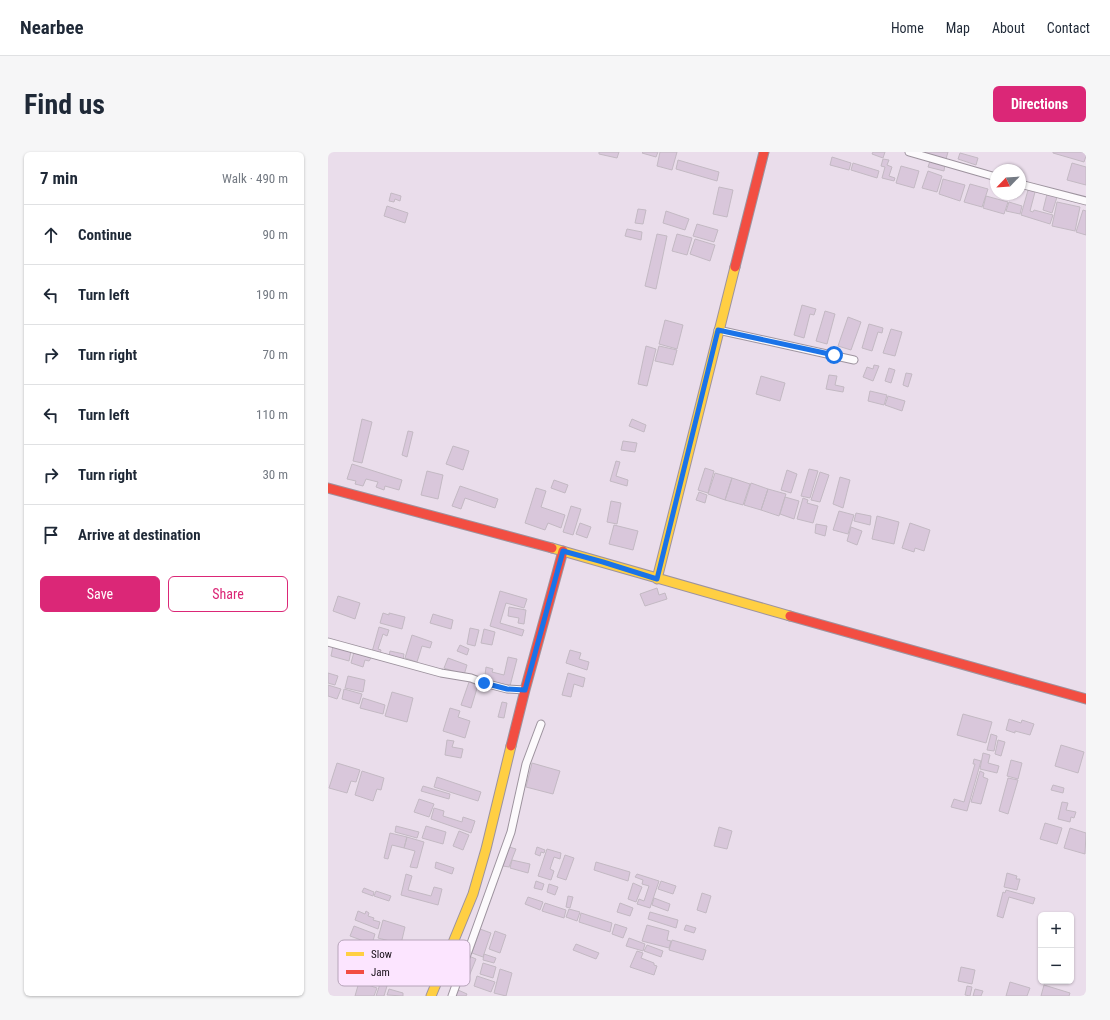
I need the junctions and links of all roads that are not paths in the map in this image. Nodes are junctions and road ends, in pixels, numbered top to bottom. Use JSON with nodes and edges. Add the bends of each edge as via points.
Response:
{"nodes":[{"id":1,"x":764,"y":152,"type":"edge"},
{"id":2,"x":909,"y":152,"type":"edge"},
{"id":3,"x":990,"y":175,"type":"edge"},
{"id":4,"x":1026,"y":186,"type":"edge"},
{"id":5,"x":1086,"y":201,"type":"edge"},
{"id":6,"x":718,"y":330,"type":"junction"},
{"id":7,"x":854,"y":360,"type":"dead end"},
{"id":8,"x":328,"y":488,"type":"edge"},
{"id":9,"x":563,"y":551,"type":"junction"},
{"id":10,"x":657,"y":579,"type":"junction"},
{"id":11,"x":328,"y":642,"type":"edge"},
{"id":12,"x":525,"y":690,"type":"junction"},
{"id":13,"x":1086,"y":699,"type":"edge"},
{"id":14,"x":541,"y":724,"type":"dead end"},
{"id":15,"x":454,"y":940,"type":"edge"},
{"id":16,"x":470,"y":945,"type":"edge"},
{"id":17,"x":435,"y":986,"type":"edge"},
{"id":18,"x":456,"y":986,"type":"edge"},
{"id":19,"x":431,"y":996,"type":"edge"},
{"id":20,"x":452,"y":996,"type":"edge"}],
"edges":[{"from":1,"to":6,"type":"street"},
{"from":2,"to":3,"type":"street"},
{"from":4,"to":5,"type":"street"},
{"from":6,"to":7,"type":"street"},
{"from":6,"to":10,"type":"street"},
{"from":8,"to":9,"type":"street"},
{"from":9,"to":10,"type":"street"},
{"from":9,"to":12,"type":"street"},
{"from":10,"to":13,"type":"street"},
{"from":11,"to":12,"type":"street","via":[[507,689]]},
{"from":12,"to":15,"type":"street","via":[[486,849],[473,894]]},
{"from":14,"to":16,"type":"street","via":[[526,764],[510,832]]},
{"from":17,"to":19,"type":"street"},
{"from":18,"to":20,"type":"street"}]}
